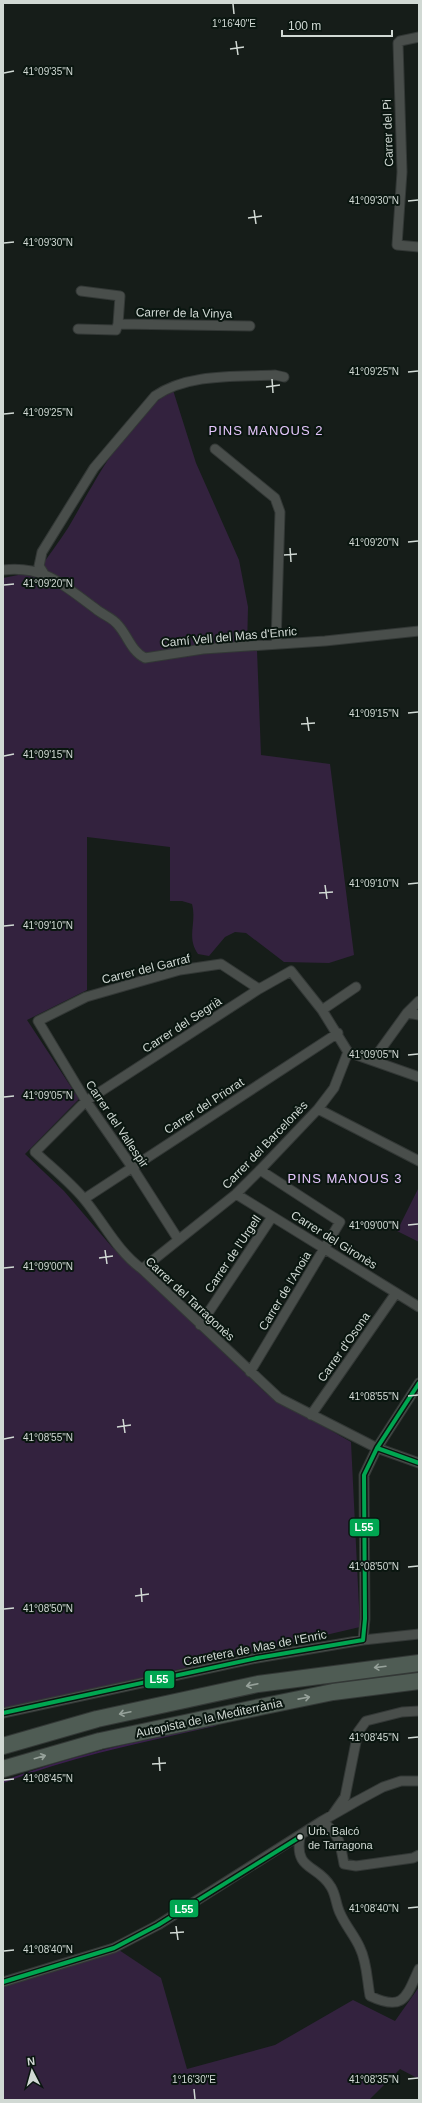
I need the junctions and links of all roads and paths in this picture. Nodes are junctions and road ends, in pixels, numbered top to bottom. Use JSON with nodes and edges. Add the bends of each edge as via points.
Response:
{"nodes":[{"id":1,"x":419,"y":37,"type":"edge"},
{"id":2,"x":419,"y":247,"type":"edge"},
{"id":3,"x":81,"y":291,"type":"dead end"},
{"id":4,"x":118,"y":324,"type":"junction"},
{"id":5,"x":250,"y":326,"type":"dead end"},
{"id":6,"x":78,"y":329,"type":"dead end"},
{"id":7,"x":284,"y":377,"type":"dead end"},
{"id":8,"x":215,"y":449,"type":"dead end"},
{"id":9,"x":3,"y":570,"type":"edge"},
{"id":10,"x":44,"y":574,"type":"junction"},
{"id":11,"x":419,"y":631,"type":"edge"},
{"id":12,"x":276,"y":644,"type":"junction"},
{"id":13,"x":356,"y":987,"type":"dead end"},
{"id":14,"x":259,"y":989,"type":"junction"},
{"id":15,"x":419,"y":1001,"type":"edge"},
{"id":16,"x":322,"y":1010,"type":"junction"},
{"id":17,"x":407,"y":1013,"type":"junction"},
{"id":18,"x":419,"y":1015,"type":"edge"},
{"id":19,"x":38,"y":1021,"type":"joint"},
{"id":20,"x":338,"y":1033,"type":"junction"},
{"id":21,"x":348,"y":1052,"type":"junction"},
{"id":22,"x":373,"y":1060,"type":"junction"},
{"id":23,"x":419,"y":1077,"type":"edge"},
{"id":24,"x":86,"y":1101,"type":"junction"},
{"id":25,"x":318,"y":1109,"type":"junction"},
{"id":26,"x":419,"y":1161,"type":"edge"},
{"id":27,"x":132,"y":1167,"type":"junction"},
{"id":28,"x":260,"y":1170,"type":"junction"},
{"id":29,"x":236,"y":1194,"type":"junction"},
{"id":30,"x":84,"y":1198,"type":"junction"},
{"id":31,"x":272,"y":1217,"type":"junction"},
{"id":32,"x":178,"y":1239,"type":"junction"},
{"id":33,"x":325,"y":1249,"type":"junction"},
{"id":34,"x":142,"y":1269,"type":"junction"},
{"id":35,"x":396,"y":1293,"type":"junction"},
{"id":36,"x":419,"y":1307,"type":"edge"},
{"id":37,"x":200,"y":1324,"type":"junction"},
{"id":38,"x":250,"y":1372,"type":"junction"},
{"id":39,"x":419,"y":1383,"type":"edge"},
{"id":40,"x":311,"y":1415,"type":"junction"},
{"id":41,"x":377,"y":1448,"type":"junction"},
{"id":42,"x":419,"y":1463,"type":"edge"},
{"id":43,"x":419,"y":1634,"type":"edge"},
{"id":44,"x":363,"y":1640,"type":"junction"},
{"id":45,"x":419,"y":1663,"type":"edge"},
{"id":46,"x":419,"y":1682,"type":"edge"},
{"id":47,"x":419,"y":1711,"type":"edge"},
{"id":48,"x":3,"y":1713,"type":"edge"},
{"id":49,"x":3,"y":1746,"type":"edge"},
{"id":50,"x":3,"y":1769,"type":"edge"},
{"id":51,"x":419,"y":1781,"type":"edge"},
{"id":52,"x":326,"y":1819,"type":"junction"},
{"id":53,"x":300,"y":1837,"type":"junction"},
{"id":54,"x":419,"y":1856,"type":"edge"},
{"id":55,"x":419,"y":1969,"type":"edge"},
{"id":56,"x":3,"y":1982,"type":"edge"}],
"edges":[{"from":1,"to":2,"type":"street","name":"Carrer del Pi","via":[[398,43],[402,172],[397,245]]},
{"from":3,"to":4,"type":"street","name":"Carrer de la Vinya","via":[[120,296]]},
{"from":4,"to":5,"type":"street","name":"Carrer de la Vinya"},
{"from":4,"to":6,"type":"street","name":"Carrer de la Vinya","via":[[116,330],[110,331]]},
{"from":7,"to":10,"type":"street","via":[[275,375],[209,378],[167,388],[156,396],[94,468],[42,552],[39,566]]},
{"from":8,"to":12,"type":"street","via":[[275,498],[280,512]]},
{"from":9,"to":10,"type":"street","name":"Camí Vell del Mas d'Enric","via":[[20,568]]},
{"from":10,"to":12,"type":"street","name":"Camí Vell del Mas d'Enric","via":[[117,623],[132,647],[145,658],[203,649]]},
{"from":11,"to":12,"type":"street","name":"Camí Vell del Mas d'Enric"},
{"from":13,"to":16,"type":"street"},
{"from":14,"to":16,"type":"street","name":"Carrer del Segrià","via":[[291,971]]},
{"from":14,"to":19,"type":"street","name":"Carrer del Garraf","via":[[221,964],[180,970],[86,997]]},
{"from":14,"to":24,"type":"street","name":"Carrer del Segrià"},
{"from":15,"to":17,"type":"street"},
{"from":16,"to":20,"type":"street"},
{"from":17,"to":18,"type":"street"},
{"from":17,"to":22,"type":"street"},
{"from":19,"to":24,"type":"street","name":"Carrer del Vallespir"},
{"from":20,"to":21,"type":"street"},
{"from":20,"to":27,"type":"street","name":"Carrer del Priorat"},
{"from":21,"to":22,"type":"street"},
{"from":21,"to":25,"type":"street","name":"Carrer del Barcelonès","via":[[334,1088]]},
{"from":22,"to":23,"type":"street"},
{"from":24,"to":27,"type":"street","name":"Carrer del Vallespir"},
{"from":24,"to":30,"type":"street","name":"Carrer del Tarragonès","via":[[36,1152]]},
{"from":25,"to":26,"type":"street"},
{"from":25,"to":28,"type":"street","name":"Carrer del Barcelonès"},
{"from":27,"to":30,"type":"street","name":"Carrer del Priorat"},
{"from":27,"to":32,"type":"street","name":"Carrer del Vallespir"},
{"from":28,"to":29,"type":"street","name":"Carrer del Barcelonès"},
{"from":28,"to":33,"type":"street","name":"Carrer de l'Anoia","via":[[340,1222]]},
{"from":29,"to":31,"type":"street","name":"Carrer del Gironès"},
{"from":29,"to":32,"type":"street","name":"Carrer del Barcelonès"},
{"from":30,"to":34,"type":"street","name":"Carrer del Tarragonès","via":[[109,1235],[131,1261]]},
{"from":31,"to":33,"type":"street","name":"Carrer del Gironès"},
{"from":31,"to":37,"type":"street","name":"Carrer de l'Urgell"},
{"from":32,"to":34,"type":"street","name":"Carrer del Barcelonès"},
{"from":33,"to":35,"type":"street","name":"Carrer del Gironès"},
{"from":33,"to":38,"type":"street","name":"Carrer de l'Anoia"},
{"from":34,"to":37,"type":"street","name":"Carrer del Tarragonès"},
{"from":35,"to":36,"type":"street","name":"Carrer del Gironès"},
{"from":35,"to":40,"type":"street","name":"Carrer d'Osona"},
{"from":37,"to":38,"type":"street","name":"Carrer del Tarragonès"},
{"from":38,"to":40,"type":"street","name":"Carrer del Tarragonès","via":[[279,1398]]},
{"from":39,"to":41,"type":"street"},
{"from":40,"to":41,"type":"street","name":"Carrer del Tarragonès"},
{"from":41,"to":42,"type":"street","name":"Carrer del Tarragonès"},
{"from":41,"to":44,"type":"street","via":[[364,1475]]},
{"from":43,"to":44,"type":"street","name":"Carretera de Mas de l'Enric"},
{"from":44,"to":48,"type":"street","name":"Carretera de Mas de l'Enric","via":[[257,1658]]},
{"from":45,"to":49,"type":"highway","name":"Autopista de la Mediterrània","one_way":true,"via":[[258,1684],[97,1719]]},
{"from":50,"to":46,"type":"highway","name":"Autopista de la Mediterrània","one_way":true,"via":[[100,1740],[260,1706],[334,1692]]},
{"from":47,"to":52,"type":"street","via":[[402,1712],[366,1721],[358,1732],[345,1797]]},
{"from":51,"to":52,"type":"street","via":[[401,1781],[383,1787]]},
{"from":52,"to":53,"type":"street"},
{"from":52,"to":54,"type":"street","via":[[340,1839],[344,1864],[356,1866]]},
{"from":53,"to":55,"type":"street","via":[[297,1850],[305,1865],[319,1874],[331,1887],[339,1913],[360,1947],[370,1996],[390,2004],[398,2002],[407,1996]]},
{"from":53,"to":56,"type":"street","via":[[158,1925],[114,1948]]}]}
